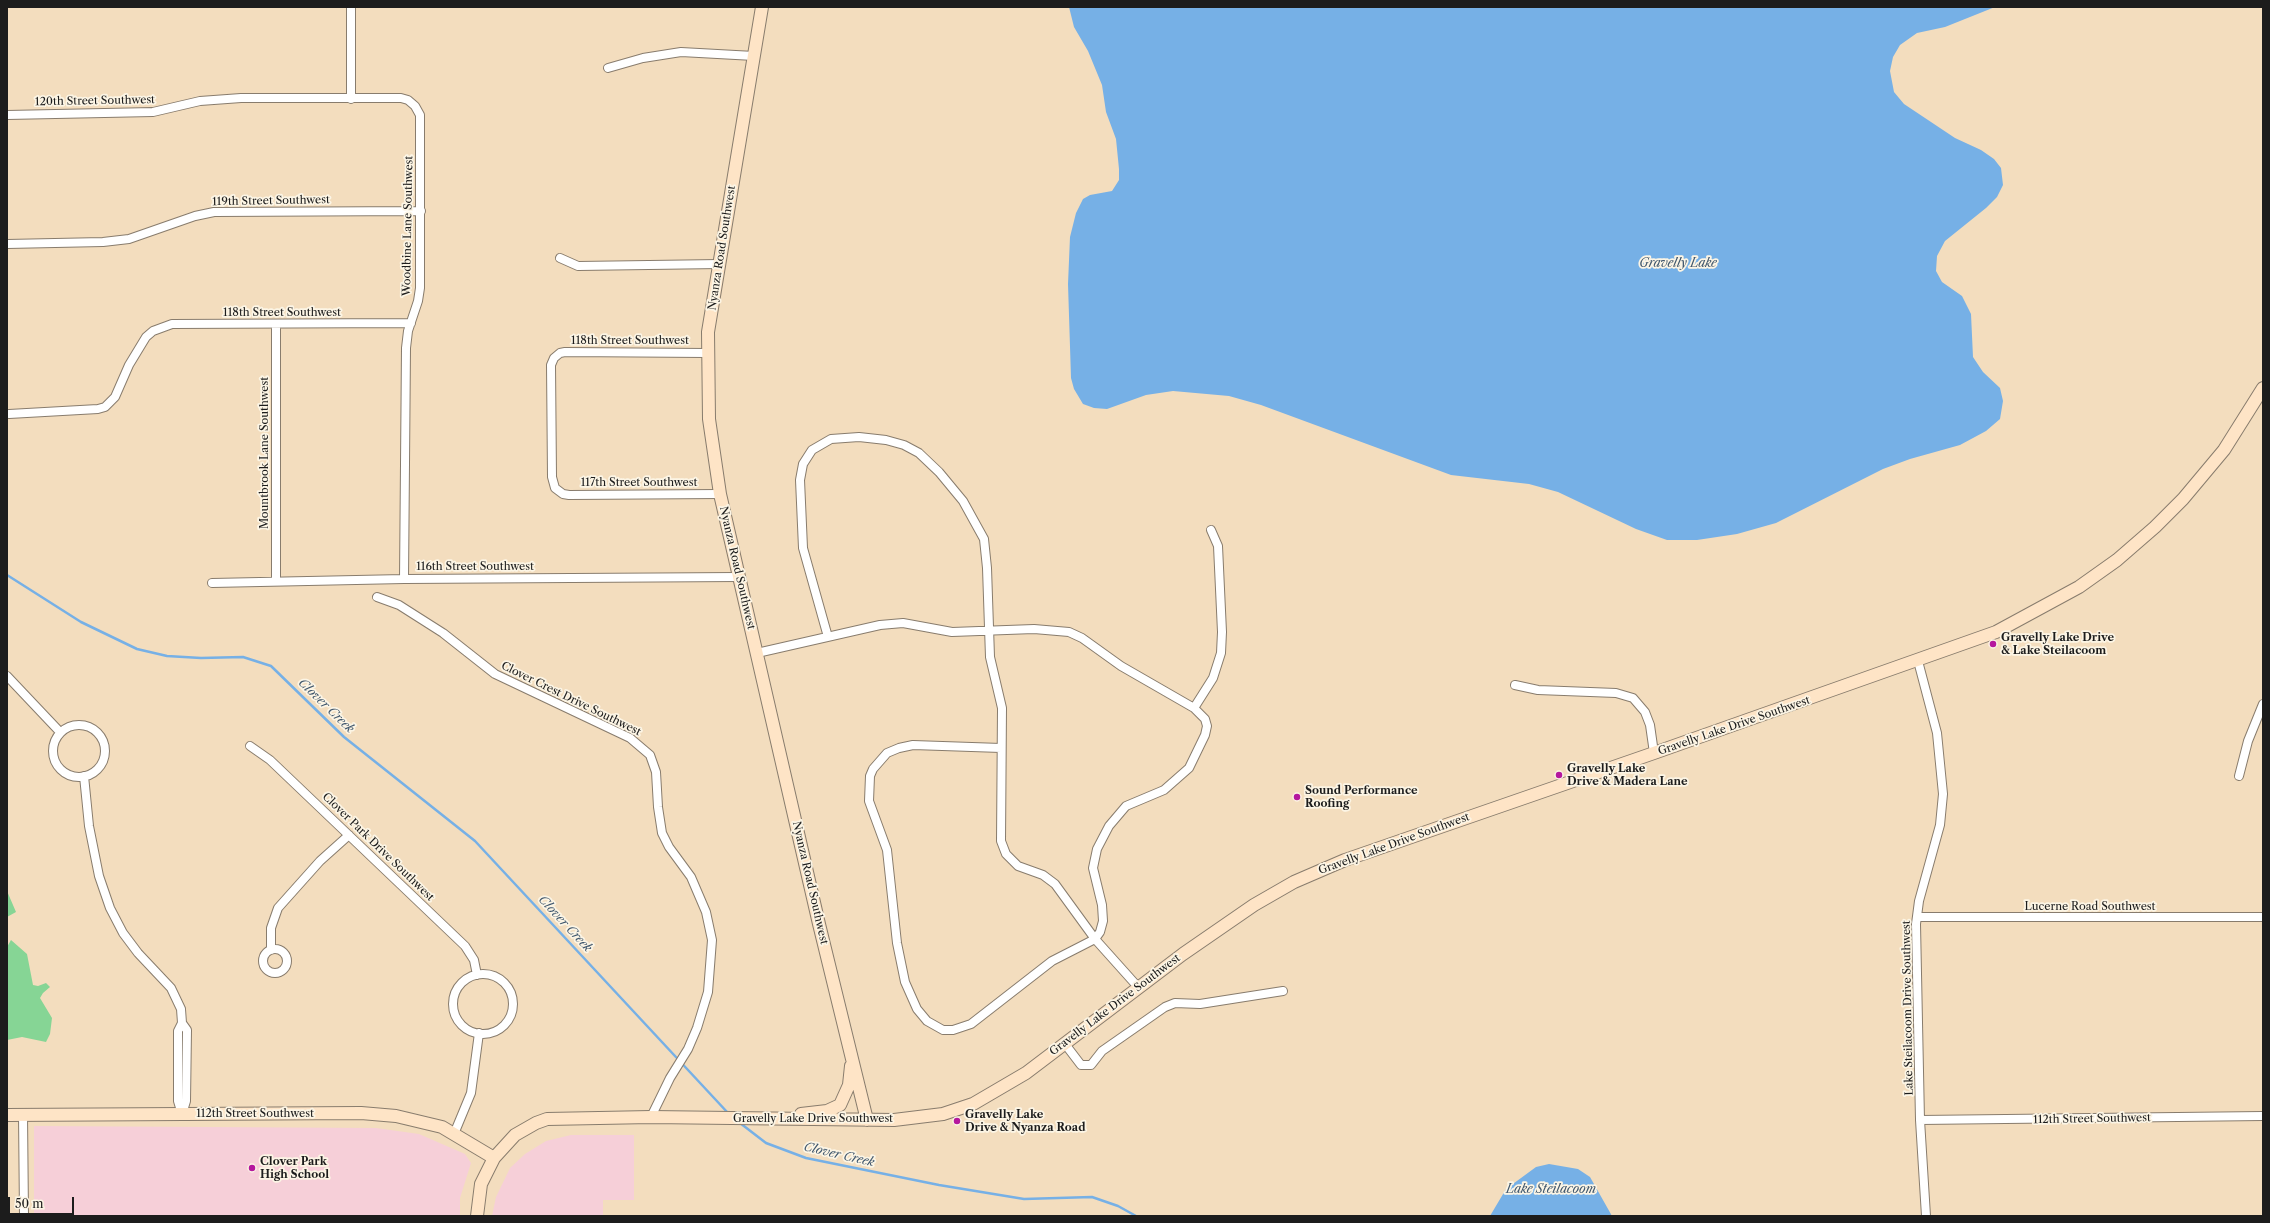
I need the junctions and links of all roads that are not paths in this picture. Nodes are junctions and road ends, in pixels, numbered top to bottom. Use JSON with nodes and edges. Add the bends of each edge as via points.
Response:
{"nodes":[{"id":1,"x":351,"y":7,"type":"edge"},
{"id":2,"x":762,"y":7,"type":"edge"},
{"id":3,"x":754,"y":56,"type":"junction"},
{"id":4,"x":608,"y":68,"type":"dead end"},
{"id":5,"x":350,"y":99,"type":"junction"},
{"id":6,"x":7,"y":115,"type":"edge"},
{"id":7,"x":421,"y":211,"type":"junction"},
{"id":8,"x":7,"y":244,"type":"edge"},
{"id":9,"x":560,"y":258,"type":"dead end"},
{"id":10,"x":720,"y":264,"type":"junction"},
{"id":11,"x":411,"y":323,"type":"junction"},
{"id":12,"x":276,"y":325,"type":"junction"},
{"id":13,"x":707,"y":353,"type":"junction"},
{"id":14,"x":2263,"y":388,"type":"edge"},
{"id":15,"x":9,"y":414,"type":"dead end"},
{"id":16,"x":559,"y":492,"type":"joint"},
{"id":17,"x":720,"y":494,"type":"junction"},
{"id":18,"x":1212,"y":530,"type":"dead end"},
{"id":19,"x":739,"y":577,"type":"junction"},
{"id":20,"x":404,"y":579,"type":"junction"},
{"id":21,"x":276,"y":580,"type":"junction"},
{"id":22,"x":212,"y":583,"type":"dead end"},
{"id":23,"x":377,"y":597,"type":"dead end"},
{"id":24,"x":987,"y":631,"type":"junction"},
{"id":25,"x":828,"y":637,"type":"junction"},
{"id":26,"x":757,"y":653,"type":"junction"},
{"id":27,"x":1918,"y":661,"type":"junction"},
{"id":28,"x":7,"y":676,"type":"edge"},
{"id":29,"x":1515,"y":685,"type":"dead end"},
{"id":30,"x":2263,"y":704,"type":"edge"},
{"id":31,"x":1194,"y":708,"type":"junction"},
{"id":32,"x":60,"y":732,"type":"junction"},
{"id":33,"x":250,"y":746,"type":"dead end"},
{"id":34,"x":1001,"y":748,"type":"junction"},
{"id":35,"x":1654,"y":754,"type":"junction"},
{"id":36,"x":84,"y":776,"type":"junction"},
{"id":37,"x":2239,"y":776,"type":"dead end"},
{"id":38,"x":348,"y":835,"type":"junction"},
{"id":39,"x":1918,"y":917,"type":"junction"},
{"id":40,"x":2263,"y":917,"type":"edge"},
{"id":41,"x":1095,"y":939,"type":"junction"},
{"id":42,"x":271,"y":950,"type":"dead end"},
{"id":43,"x":478,"y":975,"type":"junction"},
{"id":44,"x":1138,"y":987,"type":"junction"},
{"id":45,"x":1283,"y":991,"type":"dead end"},
{"id":46,"x":479,"y":1033,"type":"junction"},
{"id":47,"x":1066,"y":1044,"type":"junction"},
{"id":48,"x":852,"y":1059,"type":"junction"},
{"id":49,"x":7,"y":1114,"type":"edge"},
{"id":50,"x":23,"y":1114,"type":"junction"},
{"id":51,"x":182,"y":1114,"type":"junction"},
{"id":52,"x":2263,"y":1116,"type":"edge"},
{"id":53,"x":651,"y":1117,"type":"junction"},
{"id":54,"x":770,"y":1120,"type":"junction"},
{"id":55,"x":867,"y":1120,"type":"junction"},
{"id":56,"x":1920,"y":1120,"type":"junction"},
{"id":57,"x":454,"y":1134,"type":"junction"},
{"id":58,"x":494,"y":1158,"type":"junction"},
{"id":59,"x":24,"y":1216,"type":"edge"},
{"id":60,"x":477,"y":1216,"type":"edge"},
{"id":61,"x":1926,"y":1216,"type":"edge"}],
"edges":[{"from":1,"to":5,"type":"street"},
{"from":2,"to":3,"type":"main road","name":"Nyanza Road Southwest"},
{"from":3,"to":4,"type":"street","via":[[681,52],[643,58]]},
{"from":3,"to":10,"type":"main road","name":"Nyanza Road Southwest"},
{"from":5,"to":6,"type":"street","name":"120th Street Southwest","via":[[215,99],[153,112]]},
{"from":5,"to":7,"type":"street","name":"Woodbine Lane Southwest","via":[[401,98],[408,100],[417,108],[420,122]]},
{"from":7,"to":8,"type":"street","name":"119th Street Southwest","via":[[214,212],[129,239]]},
{"from":7,"to":11,"type":"street","name":"Woodbine Lane Southwest","via":[[420,288]]},
{"from":9,"to":10,"type":"street","via":[[578,266]]},
{"from":10,"to":13,"type":"main road","name":"Nyanza Road Southwest","via":[[708,332]]},
{"from":11,"to":12,"type":"street","name":"118th Street Southwest"},
{"from":11,"to":20,"type":"street","name":"Woodbine Lane Southwest","via":[[406,348]]},
{"from":12,"to":15,"type":"street","name":"118th Street Southwest","via":[[172,324],[153,332],[144,340],[129,365],[115,397],[105,407],[98,410]]},
{"from":12,"to":21,"type":"street","name":"Mountbrook Lane Southwest"},
{"from":13,"to":16,"type":"street","name":"118th Street Southwest","via":[[565,352],[554,358],[551,365],[552,482]]},
{"from":13,"to":17,"type":"main road","name":"Nyanza Road Southwest","via":[[709,419]]},
{"from":14,"to":27,"type":"main road","name":"Gravelly Lake Drive Southwest","via":[[2236,434],[2209,469],[2155,526],[2116,560],[2079,588],[1996,632]]},
{"from":16,"to":17,"type":"street","name":"117th Street Southwest"},
{"from":17,"to":19,"type":"main road","name":"Nyanza Road Southwest"},
{"from":18,"to":31,"type":"street","via":[[1218,546],[1221,653],[1213,678]]},
{"from":19,"to":20,"type":"street","name":"116th Street Southwest"},
{"from":19,"to":26,"type":"main road","name":"Nyanza Road Southwest"},
{"from":20,"to":21,"type":"street","name":"116th Street Southwest"},
{"from":21,"to":22,"type":"street","name":"116th Street Southwest"},
{"from":23,"to":53,"type":"street","name":"Clover Crest Drive Southwest","via":[[399,605],[443,633],[495,674],[630,738],[650,755],[656,772],[662,833],[691,877],[706,912],[711,932],[712,956],[708,992],[697,1028],[688,1050]]},
{"from":24,"to":25,"type":"street","via":[[952,632],[903,623],[880,625]]},
{"from":24,"to":25,"type":"street","via":[[987,568],[984,539],[963,501],[939,472],[910,447],[886,440],[845,437],[825,441],[816,447],[805,458],[800,480],[802,538]]},
{"from":24,"to":31,"type":"street","via":[[1069,632]]},
{"from":24,"to":34,"type":"street","via":[[990,657],[1001,701]]},
{"from":25,"to":26,"type":"street"},
{"from":26,"to":48,"type":"main road","name":"Nyanza Road Southwest"},
{"from":27,"to":35,"type":"main road","name":"Gravelly Lake Drive Southwest"},
{"from":27,"to":39,"type":"street","name":"Lake Steilacoom Drive Southwest","via":[[1937,733],[1944,794],[1940,825],[1919,901]]},
{"from":28,"to":32,"type":"street"},
{"from":29,"to":35,"type":"street","via":[[1538,690],[1616,693],[1633,698],[1645,712],[1650,725]]},
{"from":30,"to":37,"type":"street","via":[[2248,741]]},
{"from":31,"to":41,"type":"street","via":[[1203,715],[1207,726],[1193,763],[1164,790],[1126,806],[1109,826],[1096,849],[1093,868],[1103,921]]},
{"from":32,"to":36,"type":"street","via":[[52,747],[56,763],[68,774]]},
{"from":32,"to":36,"type":"street","via":[[75,725],[84,725],[99,734],[103,742],[103,759],[92,773]]},
{"from":33,"to":38,"type":"street","name":"Clover Park Drive Southwest","via":[[270,760]]},
{"from":34,"to":41,"type":"street","via":[[1000,841],[1006,854],[1018,866],[1043,875],[1055,884]]},
{"from":34,"to":41,"type":"street","via":[[913,745],[899,748],[882,758],[870,776],[869,801],[887,850],[897,943],[908,991],[917,1009],[927,1021],[943,1030],[959,1029],[980,1018],[1052,961]]},
{"from":35,"to":44,"type":"main road","name":"Gravelly Lake Drive Southwest","via":[[1345,860],[1294,882],[1250,908]]},
{"from":36,"to":51,"type":"street","via":[[90,826],[105,895],[123,933],[171,988],[181,1009],[182,1023],[178,1030],[178,1101]]},
{"from":38,"to":42,"type":"street","via":[[320,861],[278,908],[271,928]]},
{"from":38,"to":43,"type":"street","name":"Clover Park Drive Southwest","via":[[465,946],[474,960]]},
{"from":39,"to":40,"type":"street","name":"Lucerne Road Southwest"},
{"from":39,"to":56,"type":"street","name":"Lake Steilacoom Drive Southwest","via":[[1916,954]]},
{"from":41,"to":44,"type":"street"},
{"from":43,"to":46,"type":"street","via":[[464,981],[458,988],[453,1007],[461,1024]]},
{"from":43,"to":46,"type":"street","via":[[492,975],[501,980],[512,996],[513,1006],[511,1015],[502,1026],[489,1033]]},
{"from":44,"to":47,"type":"main road","name":"Gravelly Lake Drive Southwest"},
{"from":45,"to":47,"type":"street","via":[[1200,1004],[1175,1003],[1165,1007],[1102,1051],[1091,1066],[1081,1065]]},
{"from":46,"to":57,"type":"street","via":[[471,1093]]},
{"from":47,"to":55,"type":"main road","name":"Gravelly Lake Drive Southwest","via":[[973,1104],[919,1118]]},
{"from":48,"to":54,"type":"main road","via":[[849,1085],[840,1104],[827,1111]]},
{"from":48,"to":55,"type":"main road","name":"Nyanza Road Southwest"},
{"from":49,"to":50,"type":"main road","name":"112th Street Southwest"},
{"from":50,"to":51,"type":"main road","name":"112th Street Southwest"},
{"from":50,"to":59,"type":"street"},
{"from":51,"to":57,"type":"main road","name":"112th Street Southwest","via":[[396,1116],[429,1123]]},
{"from":52,"to":56,"type":"street","name":"112th Street Southwest"},
{"from":53,"to":54,"type":"main road","name":"Gravelly Lake Drive Southwest"},
{"from":53,"to":58,"type":"main road","name":"Gravelly Lake Drive Southwest","via":[[547,1119],[515,1135]]},
{"from":54,"to":55,"type":"main road","name":"Gravelly Lake Drive Southwest"},
{"from":56,"to":61,"type":"street","name":"Lake Steilacoom Drive Southwest"},
{"from":57,"to":58,"type":"main road","name":"112th Street Southwest"},
{"from":58,"to":60,"type":"main road","name":"Gravelly Lake Drive Southwest","via":[[481,1184]]}]}
